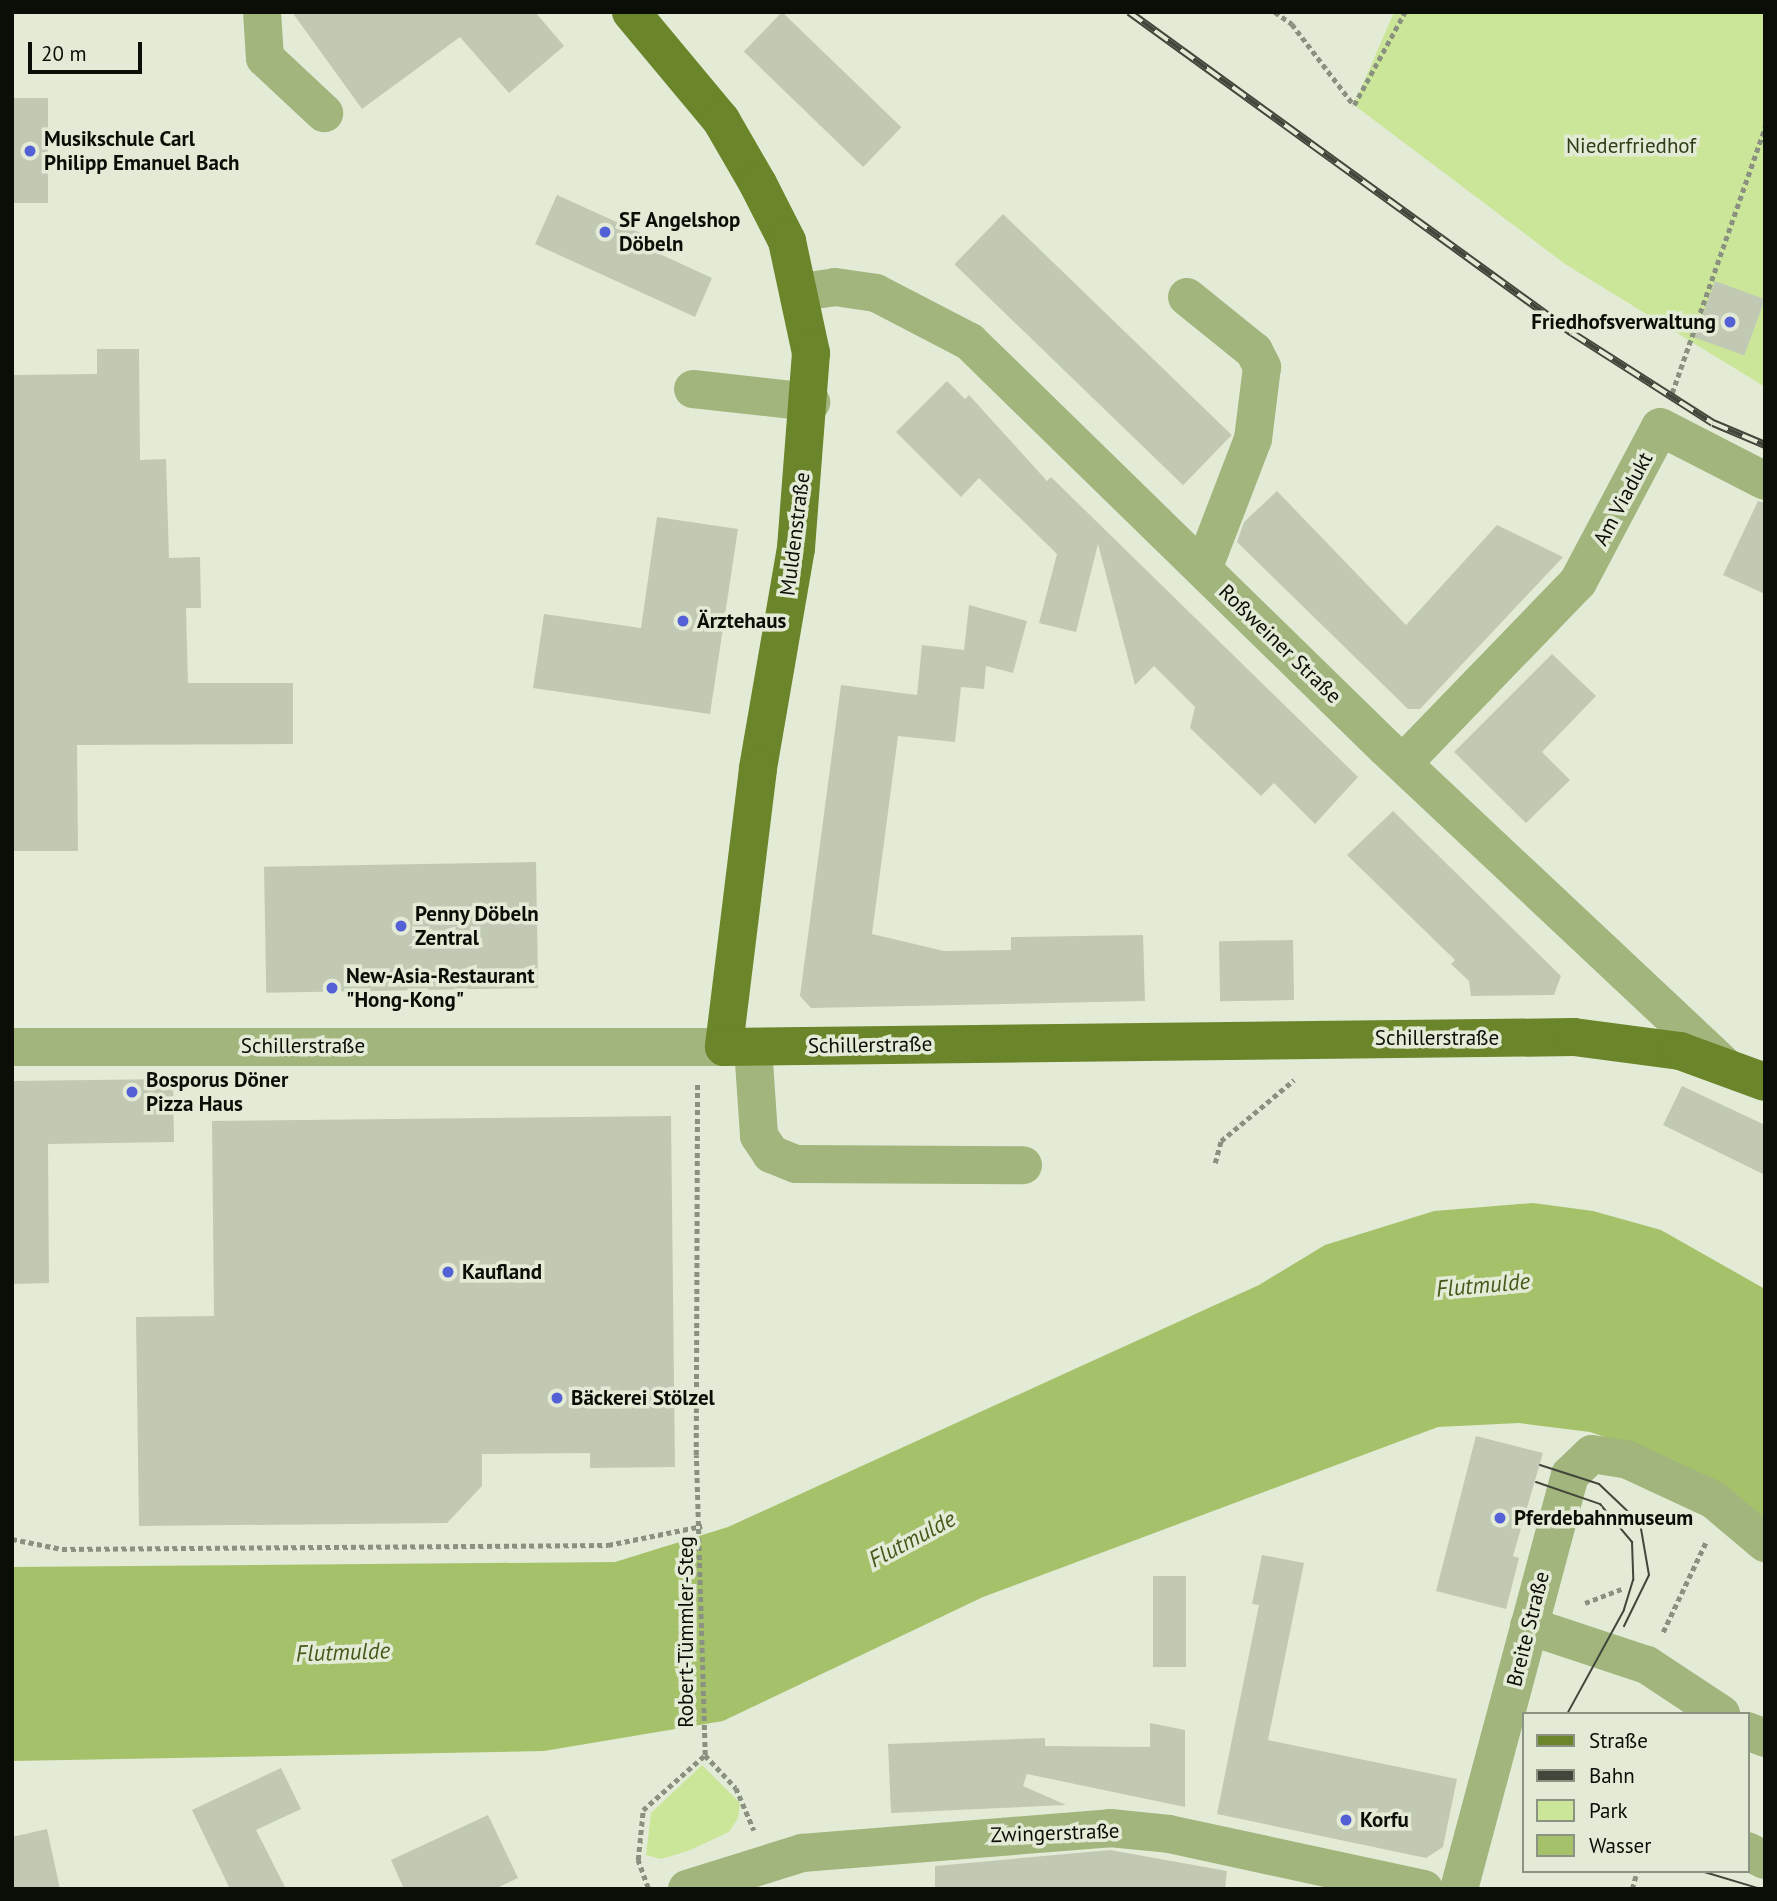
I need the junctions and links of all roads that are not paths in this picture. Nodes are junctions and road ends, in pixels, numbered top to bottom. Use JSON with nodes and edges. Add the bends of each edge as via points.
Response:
{"nodes":[{"id":1,"x":262,"y":12,"type":"edge"},
{"id":2,"x":631,"y":12,"type":"edge"},
{"id":3,"x":324,"y":113,"type":"dead end"},
{"id":4,"x":801,"y":292,"type":"junction"},
{"id":5,"x":1187,"y":297,"type":"dead end"},
{"id":6,"x":693,"y":389,"type":"dead end"},
{"id":7,"x":811,"y":402,"type":"junction"},
{"id":8,"x":1765,"y":481,"type":"edge"},
{"id":9,"x":1203,"y":569,"type":"junction"},
{"id":10,"x":1406,"y":760,"type":"junction"},
{"id":11,"x":12,"y":1047,"type":"edge"},
{"id":12,"x":725,"y":1047,"type":"junction"},
{"id":13,"x":1725,"y":1066,"type":"junction"},
{"id":14,"x":1765,"y":1082,"type":"edge"},
{"id":15,"x":1023,"y":1165,"type":"dead end"},
{"id":16,"x":1765,"y":1543,"type":"edge"},
{"id":17,"x":1529,"y":1626,"type":"junction"},
{"id":18,"x":1718,"y":1712,"type":"edge"},
{"id":19,"x":1512,"y":1740,"type":"edge"},
{"id":20,"x":1749,"y":1852,"type":"edge"},
{"id":21,"x":1765,"y":1860,"type":"edge"},
{"id":22,"x":710,"y":1885,"type":"edge"},
{"id":23,"x":1424,"y":1889,"type":"edge"},
{"id":24,"x":1459,"y":1889,"type":"edge"}],
"edges":[{"from":1,"to":3,"type":"street","via":[[265,58]]},
{"from":2,"to":4,"type":"main road","name":"Muldenstraße","via":[[721,120],[787,241]]},
{"from":4,"to":7,"type":"main road","name":"Muldenstraße"},
{"from":4,"to":9,"type":"street","name":"Roßweiner Straße","via":[[835,287],[876,293],[971,342]]},
{"from":5,"to":9,"type":"street","via":[[1254,351],[1262,367],[1253,439]]},
{"from":6,"to":7,"type":"street"},
{"from":7,"to":12,"type":"main road","name":"Muldenstraße"},
{"from":8,"to":10,"type":"street","name":"Am Viadukt","via":[[1660,427],[1578,582]]},
{"from":9,"to":10,"type":"street","name":"Roßweiner Straße"},
{"from":10,"to":13,"type":"street","name":"Roßweiner Straße"},
{"from":11,"to":12,"type":"street","name":"Schillerstraße"},
{"from":12,"to":13,"type":"main road","name":"Schillerstraße","via":[[1346,1038],[1629,1040]]},
{"from":12,"to":15,"type":"street","via":[[759,1136],[771,1154],[796,1164]]},
{"from":13,"to":14,"type":"main road","name":"Schillerstraße"},
{"from":16,"to":17,"type":"street","name":"Breite Straße","via":[[1714,1500],[1628,1460],[1592,1454],[1562,1489]]},
{"from":17,"to":18,"type":"street","via":[[1647,1665]]},
{"from":17,"to":19,"type":"street","name":"Breite Straße"},
{"from":19,"to":24,"type":"street","name":"Breite Straße"},
{"from":20,"to":21,"type":"street"},
{"from":22,"to":23,"type":"street","name":"Zwingerstraße","via":[[763,1861],[882,1843],[1110,1828],[1169,1834]]}]}
